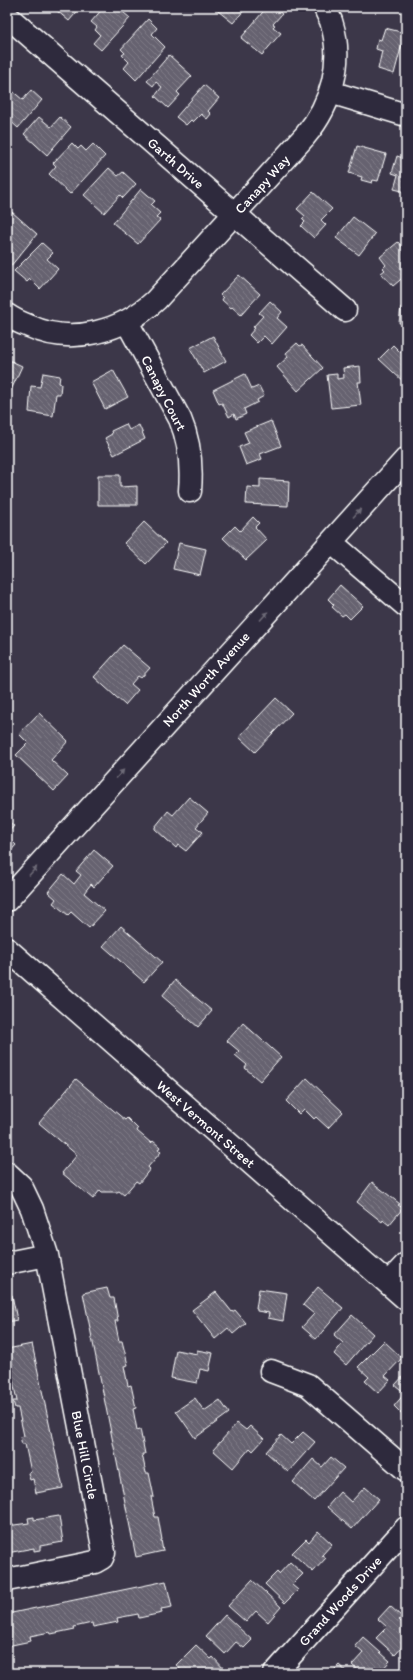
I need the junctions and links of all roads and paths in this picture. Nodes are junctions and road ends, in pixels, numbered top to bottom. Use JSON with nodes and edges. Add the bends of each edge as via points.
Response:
{"nodes":[{"id":1,"x":325,"y":7,"type":"edge"},
{"id":2,"x":7,"y":16,"type":"edge"},
{"id":3,"x":330,"y":92,"type":"junction"},
{"id":4,"x":406,"y":115,"type":"edge"},
{"id":5,"x":234,"y":214,"type":"junction"},
{"id":6,"x":345,"y":310,"type":"dead end"},
{"id":7,"x":7,"y":315,"type":"edge"},
{"id":8,"x":127,"y":322,"type":"junction"},
{"id":9,"x":406,"y":459,"type":"edge"},
{"id":10,"x":190,"y":491,"type":"dead end"},
{"id":11,"x":331,"y":542,"type":"junction"},
{"id":12,"x":406,"y":606,"type":"edge"},
{"id":13,"x":7,"y":900,"type":"edge"},
{"id":14,"x":7,"y":949,"type":"edge"},
{"id":15,"x":7,"y":1174,"type":"edge"},
{"id":16,"x":47,"y":1255,"type":"junction"},
{"id":17,"x":7,"y":1263,"type":"edge"},
{"id":18,"x":406,"y":1264,"type":"edge"},
{"id":19,"x":388,"y":1284,"type":"junction"},
{"id":20,"x":406,"y":1299,"type":"edge"},
{"id":21,"x":271,"y":1371,"type":"dead end"},
{"id":22,"x":406,"y":1470,"type":"edge"},
{"id":23,"x":406,"y":1528,"type":"edge"},
{"id":24,"x":7,"y":1580,"type":"edge"},
{"id":25,"x":275,"y":1673,"type":"edge"}],
"edges":[{"from":1,"to":3,"type":"street","name":"Canapy Way","via":[[331,21],[335,43],[336,62]]},
{"from":2,"to":5,"type":"street","name":"Garth Drive"},
{"from":3,"to":4,"type":"street"},
{"from":3,"to":5,"type":"street","name":"Canapy Way","via":[[310,130]]},
{"from":5,"to":6,"type":"street","name":"Garth Drive"},
{"from":5,"to":8,"type":"street","name":"Canapy Way","via":[[150,306]]},
{"from":7,"to":8,"type":"street","name":"Canapy Way","via":[[32,328],[62,335],[97,333]]},
{"from":8,"to":10,"type":"street","name":"Canapy Court","via":[[184,430],[190,455]]},
{"from":11,"to":9,"type":"street","name":"North Worth Avenue","one_way":true},
{"from":11,"to":12,"type":"street"},
{"from":13,"to":11,"type":"street","name":"North Worth Avenue","one_way":true},
{"from":14,"to":19,"type":"street","name":"West Vermont Street"},
{"from":15,"to":16,"type":"street","via":[[21,1186],[32,1209]]},
{"from":16,"to":17,"type":"street"},
{"from":16,"to":24,"type":"street","name":"Blue Hill Circle","via":[[104,1552],[102,1558],[95,1562]]},
{"from":18,"to":19,"type":"street"},
{"from":19,"to":20,"type":"street","name":"West Vermont Street"},
{"from":21,"to":22,"type":"street","via":[[308,1385]]},
{"from":23,"to":25,"type":"street","name":"Grand Woods Drive"}]}
